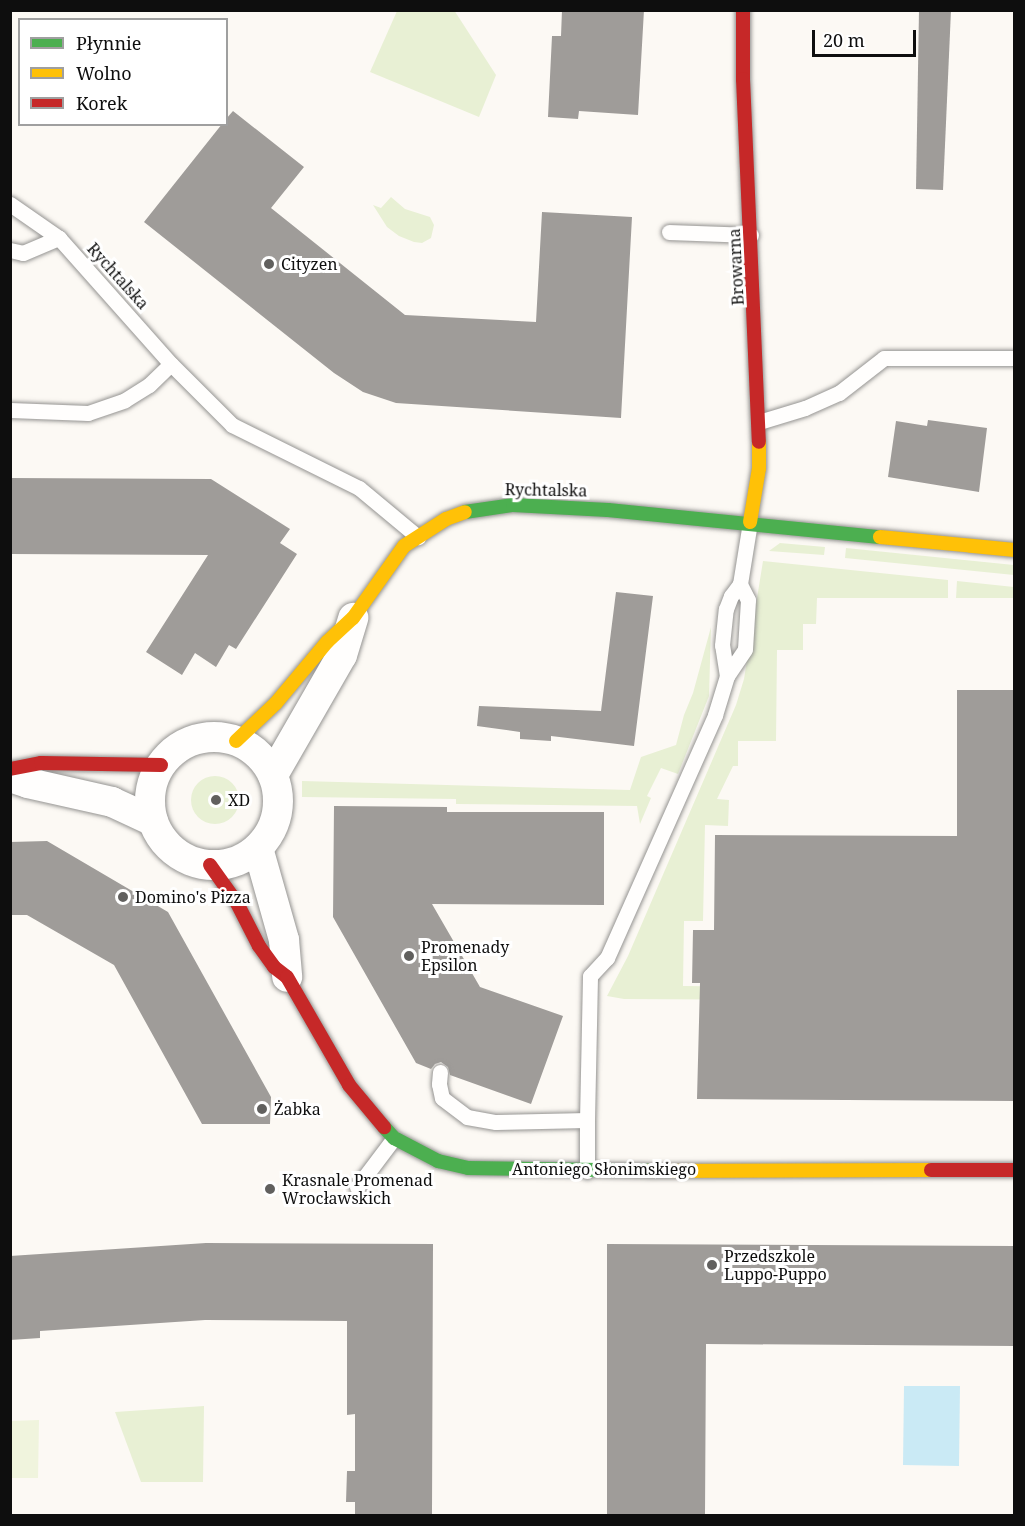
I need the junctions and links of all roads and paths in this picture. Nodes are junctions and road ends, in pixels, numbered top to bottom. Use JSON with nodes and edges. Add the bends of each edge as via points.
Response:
{"nodes":[{"id":1,"x":743,"y":10,"type":"edge"},
{"id":2,"x":10,"y":204,"type":"edge"},
{"id":3,"x":669,"y":232,"type":"dead end"},
{"id":4,"x":751,"y":235,"type":"junction"},
{"id":5,"x":59,"y":238,"type":"junction"},
{"id":6,"x":10,"y":250,"type":"edge"},
{"id":7,"x":1014,"y":358,"type":"edge"},
{"id":8,"x":171,"y":364,"type":"junction"},
{"id":9,"x":10,"y":410,"type":"edge"},
{"id":10,"x":759,"y":422,"type":"junction"},
{"id":11,"x":750,"y":522,"type":"junction"},
{"id":12,"x":418,"y":537,"type":"junction"},
{"id":13,"x":1014,"y":550,"type":"edge"},
{"id":14,"x":740,"y":584,"type":"junction"},
{"id":15,"x":353,"y":618,"type":"junction"},
{"id":16,"x":727,"y":676,"type":"junction"},
{"id":17,"x":236,"y":741,"type":"junction"},
{"id":18,"x":161,"y":765,"type":"junction"},
{"id":19,"x":10,"y":769,"type":"edge"},
{"id":20,"x":273,"y":775,"type":"junction"},
{"id":21,"x":10,"y":777,"type":"edge"},
{"id":22,"x":153,"y":821,"type":"junction"},
{"id":23,"x":258,"y":848,"type":"junction"},
{"id":24,"x":210,"y":866,"type":"junction"},
{"id":25,"x":287,"y":977,"type":"junction"},
{"id":26,"x":440,"y":1072,"type":"dead end"},
{"id":27,"x":587,"y":1120,"type":"junction"},
{"id":28,"x":394,"y":1138,"type":"junction"},
{"id":29,"x":1014,"y":1170,"type":"edge"},
{"id":30,"x":587,"y":1171,"type":"junction"},
{"id":31,"x":357,"y":1187,"type":"dead end"}],
"edges":[{"from":1,"to":4,"type":"street","name":"Browarna"},
{"from":2,"to":5,"type":"lane","name":"Rychtalska"},
{"from":3,"to":4,"type":"lane"},
{"from":4,"to":10,"type":"street","name":"Browarna"},
{"from":5,"to":6,"type":"lane","via":[[22,253]]},
{"from":5,"to":8,"type":"lane","name":"Rychtalska"},
{"from":7,"to":10,"type":"lane","via":[[884,358],[839,393]]},
{"from":8,"to":9,"type":"lane","via":[[126,400],[88,413]]},
{"from":8,"to":12,"type":"lane","name":"Rychtalska","via":[[232,424],[359,488]]},
{"from":10,"to":11,"type":"street","name":"Browarna","via":[[759,468]]},
{"from":11,"to":12,"type":"street","name":"Rychtalska","via":[[513,505],[469,510]]},
{"from":11,"to":13,"type":"street","name":"Rychtalska"},
{"from":11,"to":14,"type":"lane"},
{"from":12,"to":15,"type":"street","via":[[392,560]]},
{"from":14,"to":16,"type":"lane","via":[[726,609],[722,645]]},
{"from":14,"to":16,"type":"lane","via":[[748,600],[745,649]]},
{"from":15,"to":17,"type":"street"},
{"from":15,"to":20,"type":"street","via":[[342,656]]},
{"from":16,"to":27,"type":"lane","via":[[715,715],[635,900],[608,958],[590,976]]},
{"from":17,"to":18,"type":"street","via":[[220,737],[186,743]]},
{"from":17,"to":20,"type":"street","via":[[258,754]]},
{"from":18,"to":19,"type":"street","via":[[41,763]]},
{"from":18,"to":22,"type":"street","via":[[150,792]]},
{"from":20,"to":23,"type":"street","via":[[278,801],[273,827]]},
{"from":21,"to":22,"type":"street","via":[[112,802]]},
{"from":22,"to":24,"type":"street","via":[[174,852]]},
{"from":23,"to":24,"type":"street","via":[[235,862]]},
{"from":23,"to":25,"type":"street","name":"Antoniego Słonimskiego","via":[[284,940]]},
{"from":24,"to":25,"type":"street","name":"Antoniego Słonimskiego","via":[[237,903],[260,946]]},
{"from":25,"to":28,"type":"street","name":"Antoniego Słonimskiego","via":[[349,1085]]},
{"from":26,"to":27,"type":"lane","via":[[442,1098],[467,1117],[496,1122]]},
{"from":27,"to":30,"type":"lane"},
{"from":28,"to":30,"type":"street","name":"Antoniego Słonimskiego","via":[[438,1161],[468,1168]]},
{"from":28,"to":31,"type":"lane"},
{"from":29,"to":30,"type":"street","name":"Antoniego Słonimskiego"}]}
